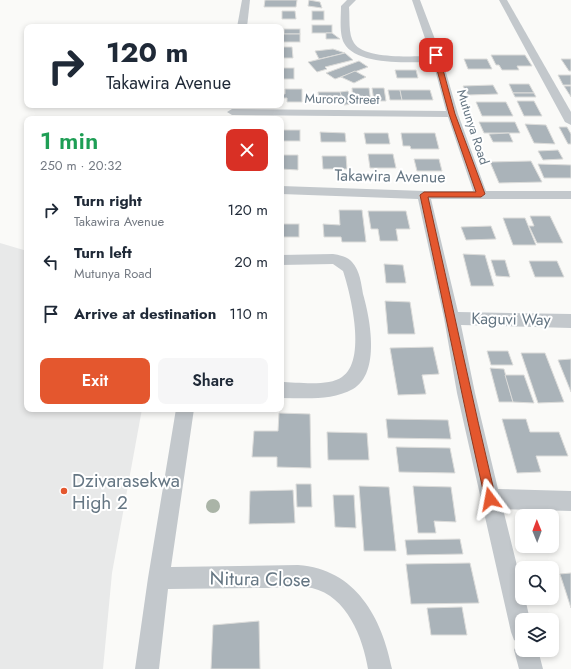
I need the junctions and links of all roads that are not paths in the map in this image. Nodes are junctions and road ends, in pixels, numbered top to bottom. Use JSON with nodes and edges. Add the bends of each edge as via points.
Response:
{"nodes":[{"id":1,"x":246,"y":0,"type":"edge"},
{"id":2,"x":352,"y":0,"type":"edge"},
{"id":3,"x":416,"y":0,"type":"edge"},
{"id":4,"x":503,"y":0,"type":"edge"},
{"id":5,"x":242,"y":24,"type":"edge"},
{"id":6,"x":437,"y":59,"type":"junction"},
{"id":7,"x":232,"y":112,"type":"edge"},
{"id":8,"x":452,"y":114,"type":"junction"},
{"id":9,"x":571,"y":122,"type":"edge"},
{"id":10,"x":284,"y":190,"type":"edge"},
{"id":11,"x":481,"y":194,"type":"junction"},
{"id":12,"x":424,"y":195,"type":"junction"},
{"id":13,"x":571,"y":195,"type":"edge"},
{"id":14,"x":284,"y":260,"type":"edge"},
{"id":15,"x":452,"y":318,"type":"junction"},
{"id":16,"x":571,"y":321,"type":"edge"},
{"id":17,"x":284,"y":390,"type":"edge"},
{"id":18,"x":185,"y":412,"type":"edge"},
{"id":19,"x":490,"y":499,"type":"junction"},
{"id":20,"x":571,"y":502,"type":"edge"},
{"id":21,"x":159,"y":578,"type":"junction"},
{"id":22,"x":517,"y":613,"type":"edge"},
{"id":23,"x":528,"y":657,"type":"edge"},
{"id":24,"x":147,"y":669,"type":"edge"},
{"id":25,"x":380,"y":669,"type":"edge"},
{"id":26,"x":531,"y":669,"type":"edge"}],
"edges":[{"from":1,"to":5,"type":"street"},
{"from":2,"to":6,"type":"street","via":[[346,6],[348,37],[349,44],[358,52],[376,57]]},
{"from":3,"to":6,"type":"street","name":"Mutunya Road"},
{"from":4,"to":9,"type":"street"},
{"from":6,"to":8,"type":"street","name":"Mutunya Road"},
{"from":7,"to":8,"type":"street","name":"Muroro Street"},
{"from":8,"to":11,"type":"street","name":"Mutunya Road"},
{"from":10,"to":12,"type":"street","name":"Takawira Avenue"},
{"from":11,"to":12,"type":"street","name":"Takawira Avenue"},
{"from":11,"to":13,"type":"street","name":"Takawira Avenue"},
{"from":12,"to":15,"type":"street"},
{"from":14,"to":17,"type":"street","via":[[333,259],[347,265],[351,273],[362,327],[363,358],[356,377],[334,389]]},
{"from":15,"to":16,"type":"street","name":"Kaguvi Way"},
{"from":15,"to":19,"type":"street"},
{"from":18,"to":21,"type":"street"},
{"from":19,"to":20,"type":"street"},
{"from":19,"to":22,"type":"street"},
{"from":21,"to":24,"type":"street"},
{"from":21,"to":25,"type":"street","name":"Nitura Close","via":[[317,579],[338,590],[358,609],[372,634]]},
{"from":23,"to":26,"type":"street"}]}
